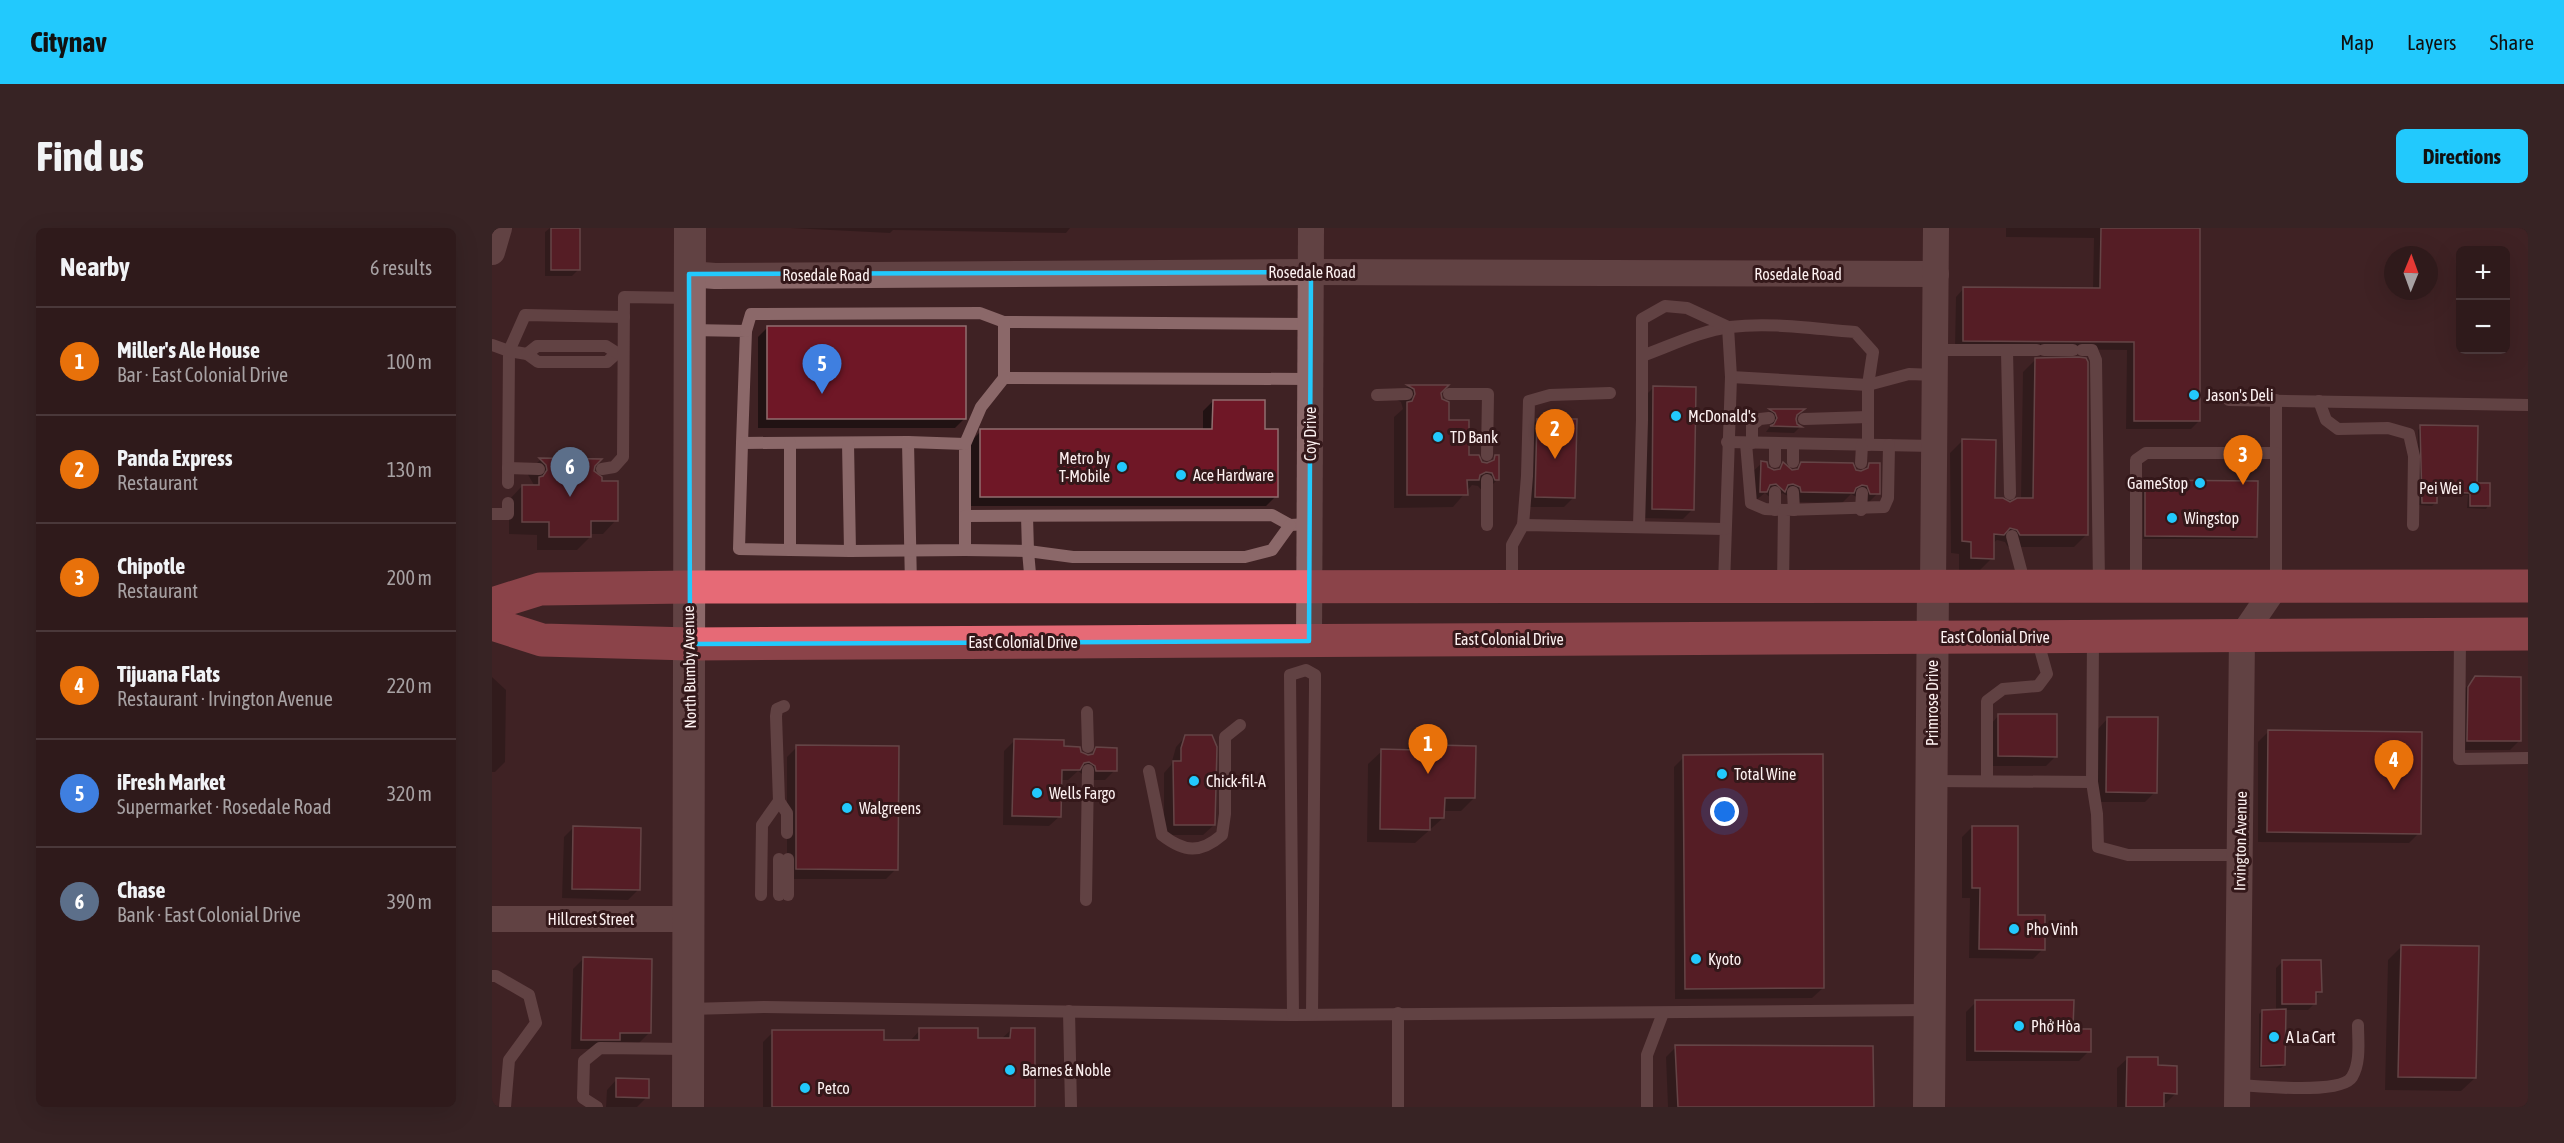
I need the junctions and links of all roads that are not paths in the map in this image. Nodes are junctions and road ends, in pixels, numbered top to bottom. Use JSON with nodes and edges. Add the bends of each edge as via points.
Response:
{"nodes":[{"id":1,"x":499,"y":228,"type":"edge"},
{"id":2,"x":690,"y":228,"type":"edge"},
{"id":3,"x":1311,"y":228,"type":"edge"},
{"id":4,"x":1936,"y":228,"type":"edge"},
{"id":5,"x":492,"y":252,"type":"edge"},
{"id":6,"x":1311,"y":272,"type":"junction"},
{"id":7,"x":1936,"y":274,"type":"junction"},
{"id":8,"x":689,"y":286,"type":"junction"},
{"id":9,"x":624,"y":317,"type":"junction"},
{"id":10,"x":1004,"y":322,"type":"junction"},
{"id":11,"x":1310,"y":324,"type":"junction"},
{"id":12,"x":1728,"y":327,"type":"junction"},
{"id":13,"x":689,"y":330,"type":"junction"},
{"id":14,"x":746,"y":330,"type":"junction"},
{"id":15,"x":492,"y":345,"type":"edge"},
{"id":16,"x":509,"y":351,"type":"junction"},
{"id":17,"x":2007,"y":351,"type":"junction"},
{"id":18,"x":620,"y":353,"type":"junction"},
{"id":19,"x":1642,"y":356,"type":"junction"},
{"id":20,"x":1935,"y":362,"type":"junction"},
{"id":21,"x":1731,"y":377,"type":"junction"},
{"id":22,"x":1004,"y":378,"type":"junction"},
{"id":23,"x":1310,"y":379,"type":"junction"},
{"id":24,"x":1868,"y":385,"type":"junction"},
{"id":25,"x":1610,"y":393,"type":"dead end"},
{"id":26,"x":1377,"y":394,"type":"dead end"},
{"id":27,"x":1407,"y":394,"type":"dead end"},
{"id":28,"x":1449,"y":394,"type":"dead end"},
{"id":29,"x":2229,"y":400,"type":"dead end"},
{"id":30,"x":2276,"y":400,"type":"junction"},
{"id":31,"x":2319,"y":401,"type":"junction"},
{"id":32,"x":2528,"y":405,"type":"edge"},
{"id":33,"x":1868,"y":417,"type":"junction"},
{"id":34,"x":1769,"y":418,"type":"dead end"},
{"id":35,"x":1804,"y":419,"type":"dead end"},
{"id":36,"x":909,"y":442,"type":"junction"},
{"id":37,"x":1727,"y":442,"type":"junction"},
{"id":38,"x":742,"y":443,"type":"junction"},
{"id":39,"x":790,"y":443,"type":"junction"},
{"id":40,"x":848,"y":443,"type":"junction"},
{"id":41,"x":1749,"y":443,"type":"junction"},
{"id":42,"x":965,"y":444,"type":"junction"},
{"id":43,"x":1775,"y":444,"type":"junction"},
{"id":44,"x":1793,"y":444,"type":"junction"},
{"id":45,"x":1865,"y":445,"type":"junction"},
{"id":46,"x":1888,"y":445,"type":"junction"},
{"id":47,"x":1934,"y":446,"type":"junction"},
{"id":48,"x":2276,"y":453,"type":"junction"},
{"id":49,"x":1487,"y":455,"type":"dead end"},
{"id":50,"x":1775,"y":462,"type":"dead end"},
{"id":51,"x":1793,"y":462,"type":"dead end"},
{"id":52,"x":1862,"y":463,"type":"dead end"},
{"id":53,"x":508,"y":468,"type":"junction"},
{"id":54,"x":539,"y":469,"type":"dead end"},
{"id":55,"x":602,"y":469,"type":"dead end"},
{"id":56,"x":1487,"y":480,"type":"dead end"},
{"id":57,"x":508,"y":483,"type":"dead end"},
{"id":58,"x":1775,"y":492,"type":"dead end"},
{"id":59,"x":1793,"y":492,"type":"dead end"},
{"id":60,"x":1862,"y":493,"type":"dead end"},
{"id":61,"x":2010,"y":494,"type":"dead end"},
{"id":62,"x":508,"y":503,"type":"dead end"},
{"id":63,"x":1784,"y":510,"type":"junction"},
{"id":64,"x":1861,"y":510,"type":"junction"},
{"id":65,"x":492,"y":514,"type":"edge"},
{"id":66,"x":965,"y":516,"type":"junction"},
{"id":67,"x":1027,"y":516,"type":"junction"},
{"id":68,"x":1299,"y":525,"type":"junction"},
{"id":69,"x":1486,"y":525,"type":"dead end"},
{"id":70,"x":1522,"y":525,"type":"junction"},
{"id":71,"x":2413,"y":525,"type":"dead end"},
{"id":72,"x":1639,"y":526,"type":"junction"},
{"id":73,"x":1725,"y":529,"type":"junction"},
{"id":74,"x":2012,"y":536,"type":"dead end"},
{"id":75,"x":790,"y":550,"type":"junction"},
{"id":76,"x":910,"y":550,"type":"junction"},
{"id":77,"x":965,"y":550,"type":"junction"},
{"id":78,"x":1028,"y":550,"type":"junction"},
{"id":79,"x":850,"y":551,"type":"junction"},
{"id":80,"x":1512,"y":586,"type":"junction"},
{"id":81,"x":1724,"y":586,"type":"junction"},
{"id":82,"x":1782,"y":586,"type":"junction"},
{"id":83,"x":1933,"y":586,"type":"junction"},
{"id":84,"x":2025,"y":586,"type":"junction"},
{"id":85,"x":2099,"y":586,"type":"junction"},
{"id":86,"x":2136,"y":586,"type":"junction"},
{"id":87,"x":2276,"y":586,"type":"junction"},
{"id":88,"x":2528,"y":586,"type":"edge"},
{"id":89,"x":688,"y":587,"type":"junction"},
{"id":90,"x":1032,"y":587,"type":"junction"},
{"id":91,"x":1309,"y":587,"type":"junction"},
{"id":92,"x":911,"y":588,"type":"junction"},
{"id":93,"x":492,"y":604,"type":"edge"},
{"id":94,"x":492,"y":624,"type":"edge"},
{"id":95,"x":2460,"y":634,"type":"junction"},
{"id":96,"x":2528,"y":634,"type":"edge"},
{"id":97,"x":2093,"y":636,"type":"junction"},
{"id":98,"x":2242,"y":636,"type":"junction"},
{"id":99,"x":1932,"y":637,"type":"junction"},
{"id":100,"x":2037,"y":637,"type":"junction"},
{"id":101,"x":690,"y":644,"type":"junction"},
{"id":102,"x":1307,"y":656,"type":"junction"},
{"id":103,"x":784,"y":706,"type":"dead end"},
{"id":104,"x":1087,"y":712,"type":"dead end"},
{"id":105,"x":1240,"y":725,"type":"dead end"},
{"id":106,"x":1088,"y":747,"type":"dead end"},
{"id":107,"x":2528,"y":758,"type":"edge"},
{"id":108,"x":1088,"y":771,"type":"dead end"},
{"id":109,"x":1149,"y":771,"type":"dead end"},
{"id":110,"x":1932,"y":781,"type":"junction"},
{"id":111,"x":1987,"y":781,"type":"junction"},
{"id":112,"x":2092,"y":782,"type":"junction"},
{"id":113,"x":779,"y":801,"type":"junction"},
{"id":114,"x":783,"y":833,"type":"dead end"},
{"id":115,"x":2239,"y":855,"type":"junction"},
{"id":116,"x":783,"y":859,"type":"dead end"},
{"id":117,"x":761,"y":895,"type":"dead end"},
{"id":118,"x":783,"y":895,"type":"dead end"},
{"id":119,"x":1086,"y":900,"type":"dead end"},
{"id":120,"x":492,"y":919,"type":"edge"},
{"id":121,"x":690,"y":919,"type":"junction"},
{"id":122,"x":492,"y":976,"type":"edge"},
{"id":123,"x":689,"y":1009,"type":"junction"},
{"id":124,"x":1930,"y":1010,"type":"junction"},
{"id":125,"x":1069,"y":1011,"type":"junction"},
{"id":126,"x":1398,"y":1013,"type":"junction"},
{"id":127,"x":1663,"y":1013,"type":"junction"},
{"id":128,"x":1312,"y":1014,"type":"junction"},
{"id":129,"x":1293,"y":1015,"type":"junction"},
{"id":130,"x":2358,"y":1025,"type":"dead end"},
{"id":131,"x":688,"y":1049,"type":"junction"},
{"id":132,"x":2237,"y":1096,"type":"edge"},
{"id":133,"x":578,"y":1103,"type":"edge"},
{"id":134,"x":505,"y":1107,"type":"edge"},
{"id":135,"x":597,"y":1107,"type":"edge"},
{"id":136,"x":688,"y":1107,"type":"edge"},
{"id":137,"x":1071,"y":1107,"type":"edge"},
{"id":138,"x":1398,"y":1107,"type":"edge"},
{"id":139,"x":1647,"y":1107,"type":"edge"},
{"id":140,"x":1929,"y":1107,"type":"edge"}],
"edges":[{"from":1,"to":5,"type":"street"},
{"from":2,"to":8,"type":"street","name":"North Bumby Avenue"},
{"from":3,"to":6,"type":"street","name":"Coy Drive"},
{"from":4,"to":7,"type":"street","name":"Primrose Drive"},
{"from":6,"to":7,"type":"street","name":"Rosedale Road"},
{"from":6,"to":8,"type":"street","name":"Rosedale Road","via":[[715,276]]},
{"from":6,"to":11,"type":"street","name":"Coy Drive"},
{"from":7,"to":20,"type":"street","name":"Primrose Drive"},
{"from":8,"to":9,"type":"lane","via":[[624,297]]},
{"from":8,"to":13,"type":"street","name":"North Bumby Avenue"},
{"from":9,"to":16,"type":"lane","via":[[525,315]]},
{"from":9,"to":18,"type":"lane"},
{"from":10,"to":11,"type":"lane"},
{"from":10,"to":14,"type":"lane","via":[[980,312],[751,314]]},
{"from":10,"to":22,"type":"lane"},
{"from":11,"to":23,"type":"street","name":"Coy Drive"},
{"from":12,"to":19,"type":"lane"},
{"from":12,"to":19,"type":"lane","via":[[1688,308],[1665,306],[1642,319]]},
{"from":12,"to":21,"type":"lane"},
{"from":12,"to":24,"type":"lane","via":[[1764,324],[1855,332],[1873,352]]},
{"from":13,"to":14,"type":"lane"},
{"from":13,"to":89,"type":"street","name":"North Bumby Avenue"},
{"from":14,"to":38,"type":"lane"},
{"from":15,"to":16,"type":"lane"},
{"from":16,"to":18,"type":"lane","via":[[527,354],[538,362],[607,362]]},
{"from":16,"to":53,"type":"lane"},
{"from":17,"to":20,"type":"lane"},
{"from":17,"to":61,"type":"lane"},
{"from":17,"to":85,"type":"lane","via":[[2092,350],[2096,360]]},
{"from":18,"to":55,"type":"lane","via":[[623,457],[614,466]]},
{"from":19,"to":72,"type":"lane"},
{"from":20,"to":24,"type":"lane"},
{"from":20,"to":47,"type":"street","name":"Primrose Drive"},
{"from":21,"to":24,"type":"lane"},
{"from":21,"to":37,"type":"lane"},
{"from":22,"to":23,"type":"lane"},
{"from":22,"to":42,"type":"lane","via":[[981,407]]},
{"from":23,"to":68,"type":"street","name":"Coy Drive"},
{"from":24,"to":33,"type":"lane"},
{"from":25,"to":70,"type":"lane","via":[[1550,395],[1529,401]]},
{"from":26,"to":27,"type":"lane"},
{"from":28,"to":49,"type":"lane","via":[[1488,394]]},
{"from":29,"to":30,"type":"lane"},
{"from":30,"to":31,"type":"lane"},
{"from":30,"to":48,"type":"lane"},
{"from":31,"to":32,"type":"lane"},
{"from":31,"to":71,"type":"lane","via":[[2326,420],[2338,429],[2388,428],[2409,434],[2414,456]]},
{"from":33,"to":35,"type":"lane"},
{"from":33,"to":45,"type":"lane"},
{"from":34,"to":41,"type":"lane","via":[[1752,425]]},
{"from":36,"to":40,"type":"lane"},
{"from":36,"to":42,"type":"lane"},
{"from":36,"to":76,"type":"lane"},
{"from":37,"to":41,"type":"lane"},
{"from":37,"to":73,"type":"lane"},
{"from":38,"to":39,"type":"lane"},
{"from":38,"to":75,"type":"lane","via":[[740,549]]},
{"from":39,"to":40,"type":"lane"},
{"from":39,"to":75,"type":"lane"},
{"from":40,"to":79,"type":"lane"},
{"from":41,"to":43,"type":"lane"},
{"from":41,"to":63,"type":"lane","via":[[1751,503]]},
{"from":42,"to":66,"type":"lane"},
{"from":43,"to":44,"type":"lane"},
{"from":43,"to":50,"type":"lane"},
{"from":44,"to":45,"type":"lane"},
{"from":44,"to":51,"type":"lane"},
{"from":45,"to":46,"type":"lane"},
{"from":45,"to":52,"type":"lane"},
{"from":46,"to":47,"type":"lane"},
{"from":46,"to":64,"type":"lane","via":[[1887,503],[1880,509]]},
{"from":47,"to":83,"type":"street","name":"Primrose Drive"},
{"from":48,"to":86,"type":"lane","via":[[2138,456]]},
{"from":48,"to":87,"type":"lane"},
{"from":53,"to":54,"type":"lane"},
{"from":53,"to":57,"type":"lane"},
{"from":56,"to":69,"type":"lane"},
{"from":58,"to":63,"type":"lane"},
{"from":59,"to":63,"type":"lane"},
{"from":60,"to":64,"type":"lane"},
{"from":62,"to":65,"type":"lane","via":[[508,514]]},
{"from":63,"to":64,"type":"lane"},
{"from":63,"to":82,"type":"lane"},
{"from":66,"to":67,"type":"lane"},
{"from":66,"to":77,"type":"lane"},
{"from":67,"to":68,"type":"lane","via":[[1272,515]]},
{"from":67,"to":78,"type":"lane"},
{"from":68,"to":78,"type":"lane","via":[[1272,550],[1245,557],[1073,557]]},
{"from":68,"to":91,"type":"street","name":"Coy Drive"},
{"from":70,"to":72,"type":"lane"},
{"from":70,"to":80,"type":"lane","via":[[1512,545]]},
{"from":72,"to":73,"type":"lane"},
{"from":73,"to":81,"type":"lane"},
{"from":74,"to":84,"type":"lane"},
{"from":75,"to":79,"type":"lane"},
{"from":76,"to":77,"type":"lane"},
{"from":76,"to":79,"type":"lane"},
{"from":76,"to":92,"type":"lane"},
{"from":77,"to":78,"type":"lane"},
{"from":78,"to":90,"type":"lane"},
{"from":80,"to":81,"type":"highway"},
{"from":80,"to":91,"type":"highway"},
{"from":81,"to":82,"type":"highway"},
{"from":82,"to":83,"type":"highway"},
{"from":83,"to":84,"type":"highway"},
{"from":83,"to":99,"type":"street","name":"Primrose Drive"},
{"from":84,"to":85,"type":"highway"},
{"from":85,"to":86,"type":"highway"},
{"from":86,"to":87,"type":"highway"},
{"from":87,"to":88,"type":"highway"},
{"from":87,"to":98,"type":"street"},
{"from":89,"to":92,"type":"highway"},
{"from":89,"to":93,"type":"highway","via":[[540,589]]},
{"from":89,"to":101,"type":"street","name":"North Bumby Avenue"},
{"from":90,"to":91,"type":"highway"},
{"from":90,"to":92,"type":"highway"},
{"from":91,"to":102,"type":"street","name":"Coy Drive"},
{"from":94,"to":101,"type":"highway","name":"East Colonial Drive","via":[[542,640]]},
{"from":95,"to":96,"type":"highway","name":"East Colonial Drive"},
{"from":95,"to":98,"type":"highway","name":"East Colonial Drive"},
{"from":95,"to":107,"type":"lane","via":[[2459,759]]},
{"from":97,"to":98,"type":"highway","name":"East Colonial Drive"},
{"from":97,"to":100,"type":"highway","name":"East Colonial Drive"},
{"from":97,"to":112,"type":"lane"},
{"from":98,"to":115,"type":"street","name":"Irvington Avenue"},
{"from":99,"to":100,"type":"highway","name":"East Colonial Drive"},
{"from":99,"to":102,"type":"highway","name":"East Colonial Drive"},
{"from":99,"to":110,"type":"street","name":"Primrose Drive"},
{"from":100,"to":111,"type":"lane","via":[[2047,674],[2038,686],[2003,689],[1987,700]]},
{"from":101,"to":102,"type":"highway","name":"East Colonial Drive"},
{"from":101,"to":121,"type":"street","name":"North Bumby Avenue"},
{"from":102,"to":128,"type":"lane","via":[[1315,675]]},
{"from":102,"to":129,"type":"lane","via":[[1290,675]]},
{"from":103,"to":113,"type":"lane","via":[[777,709],[776,716]]},
{"from":104,"to":106,"type":"lane"},
{"from":105,"to":109,"type":"lane","via":[[1225,737],[1225,814],[1222,835],[1210,846],[1195,849],[1174,844],[1161,835]]},
{"from":108,"to":119,"type":"lane"},
{"from":110,"to":111,"type":"lane"},
{"from":110,"to":124,"type":"street","name":"Primrose Drive"},
{"from":111,"to":112,"type":"lane"},
{"from":112,"to":115,"type":"lane","via":[[2098,847],[2128,855]]},
{"from":113,"to":114,"type":"lane"},
{"from":113,"to":117,"type":"lane","via":[[762,825]]},
{"from":115,"to":132,"type":"street","name":"Irvington Avenue"},
{"from":116,"to":118,"type":"lane"},
{"from":120,"to":121,"type":"street","name":"Hillcrest Street"},
{"from":121,"to":123,"type":"street","name":"North Bumby Avenue"},
{"from":122,"to":134,"type":"lane","via":[[529,995],[536,1023],[509,1060]]},
{"from":123,"to":125,"type":"lane"},
{"from":123,"to":131,"type":"street","name":"North Bumby Avenue"},
{"from":124,"to":127,"type":"lane"},
{"from":124,"to":140,"type":"street","name":"Primrose Drive"},
{"from":125,"to":129,"type":"lane"},
{"from":125,"to":137,"type":"lane"},
{"from":126,"to":127,"type":"lane"},
{"from":126,"to":128,"type":"lane"},
{"from":126,"to":138,"type":"lane"},
{"from":127,"to":139,"type":"lane","via":[[1647,1054]]},
{"from":128,"to":129,"type":"lane"},
{"from":130,"to":132,"type":"lane","via":[[2358,1062],[2345,1084]]},
{"from":131,"to":133,"type":"lane","via":[[600,1048],[584,1061]]},
{"from":131,"to":136,"type":"street","name":"North Bumby Avenue"},
{"from":133,"to":135,"type":"lane"}]}
